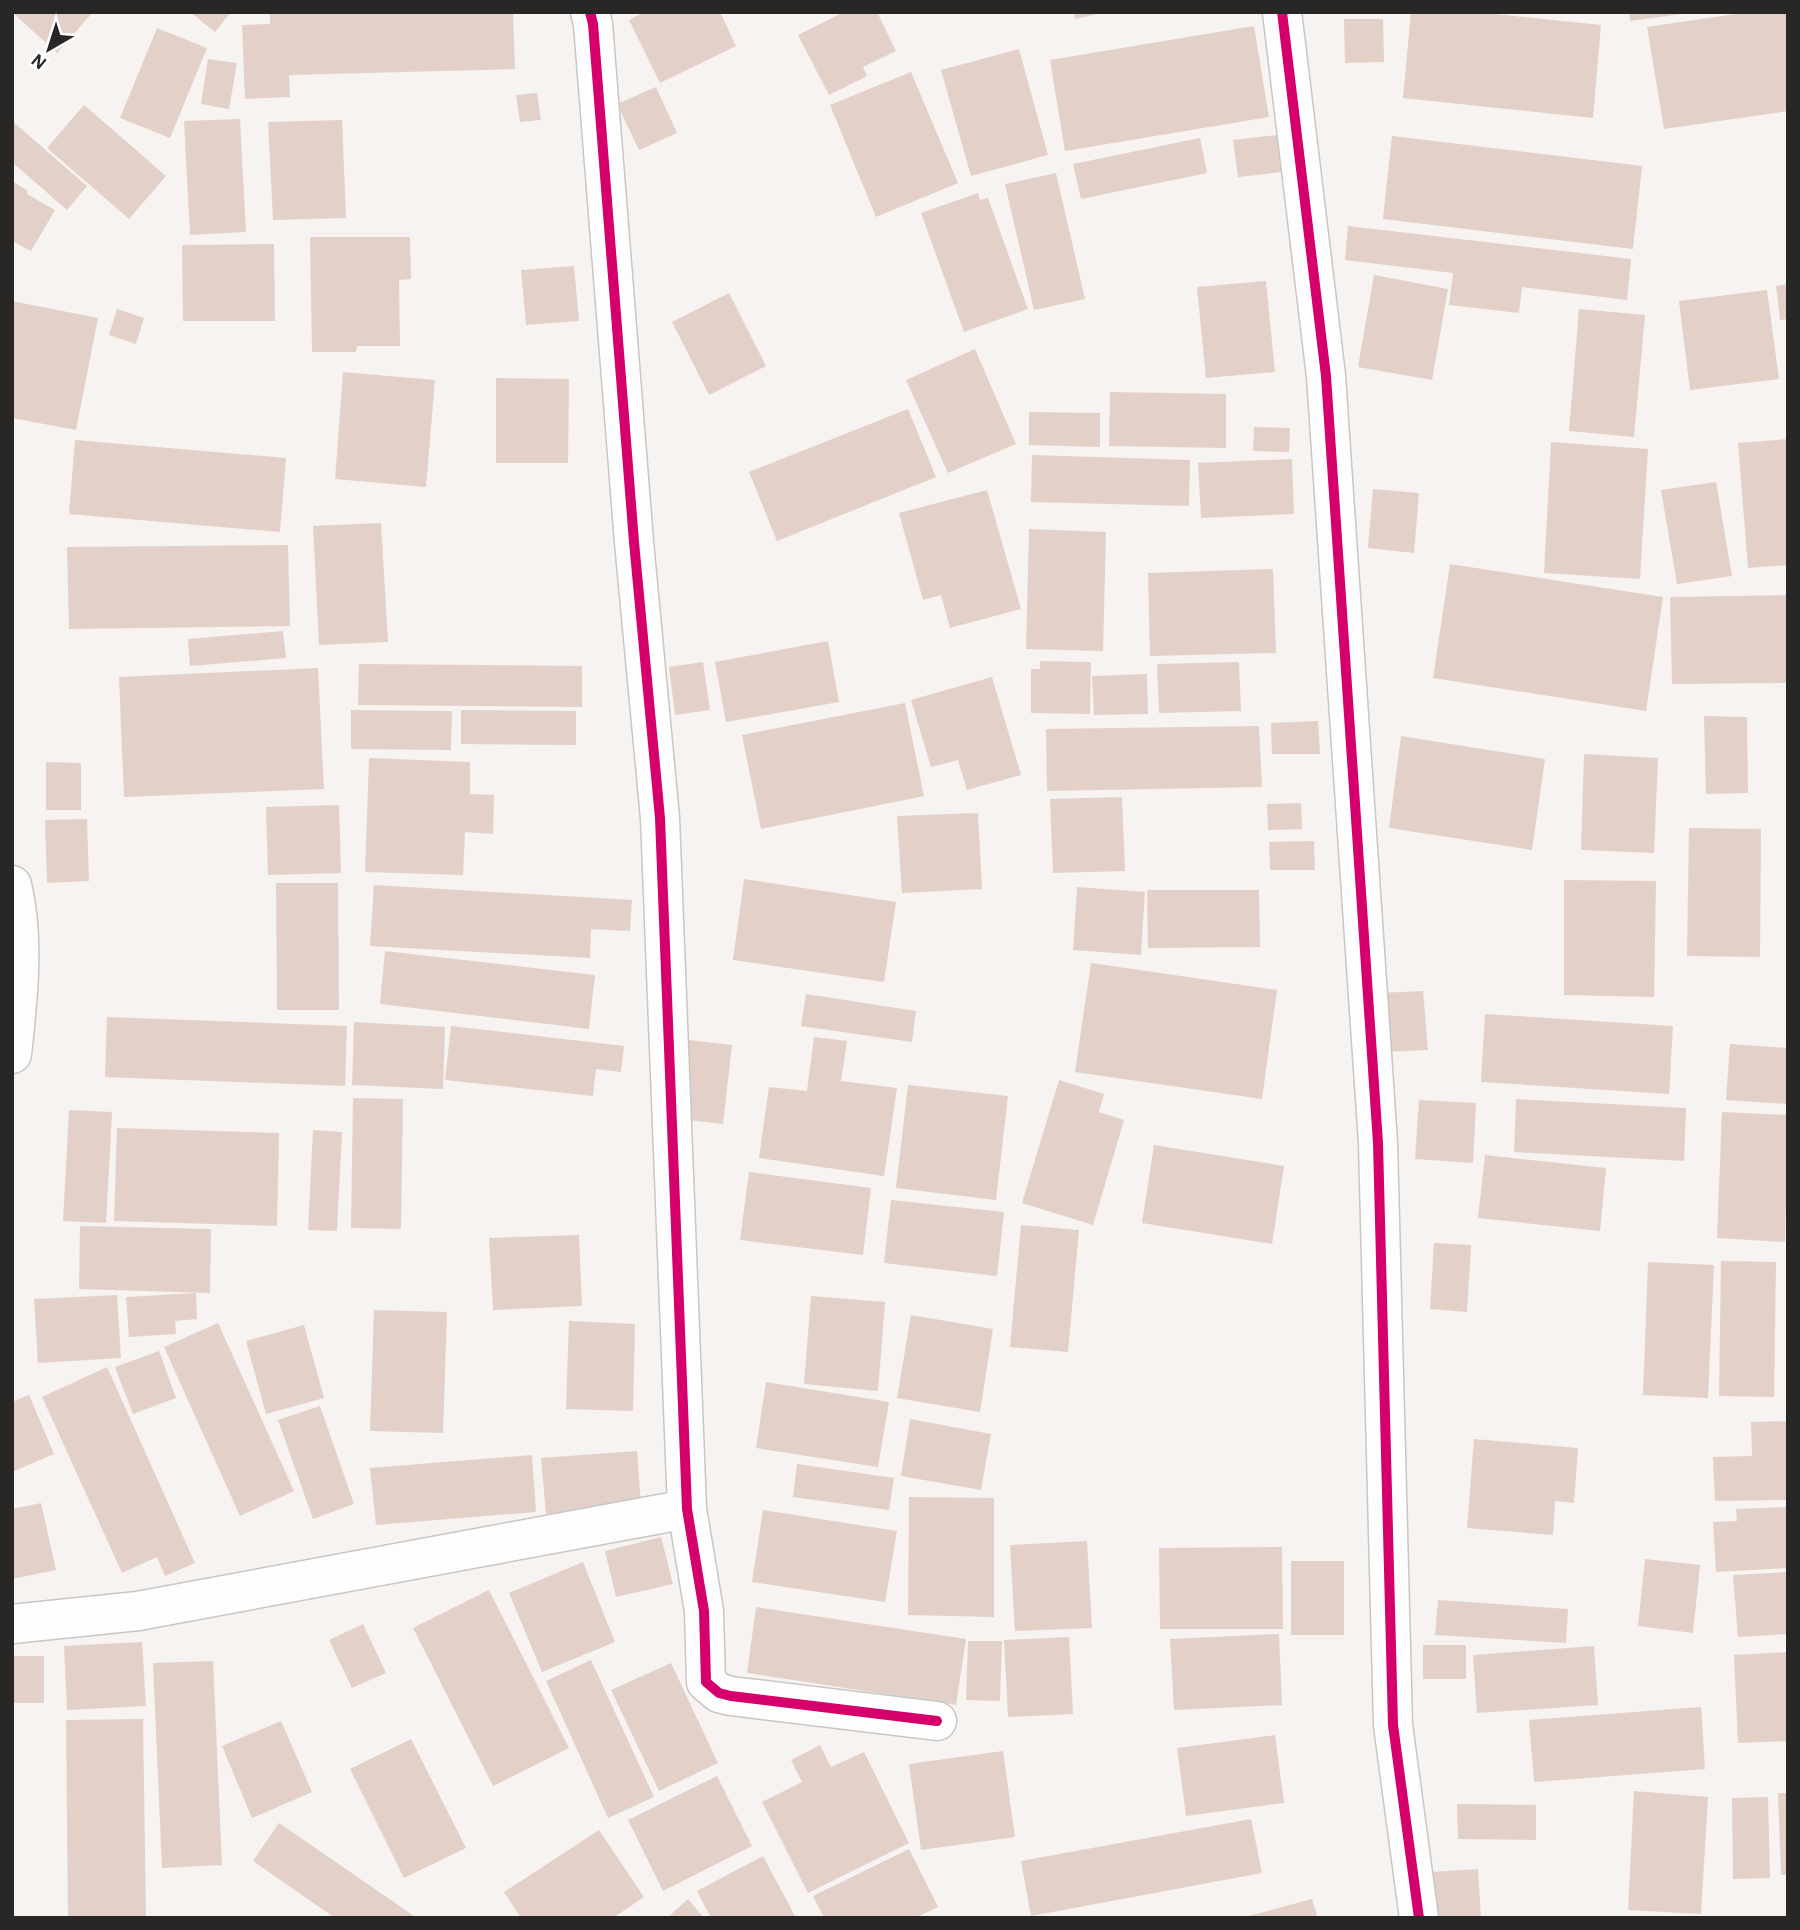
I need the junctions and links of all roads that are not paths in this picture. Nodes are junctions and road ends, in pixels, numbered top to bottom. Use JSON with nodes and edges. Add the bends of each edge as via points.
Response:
{"nodes":[{"id":1,"x":590,"y":12,"type":"edge"},
{"id":2,"x":1282,"y":12,"type":"edge"},
{"id":3,"x":12,"y":886,"type":"edge"},
{"id":4,"x":12,"y":1054,"type":"edge"},
{"id":5,"x":687,"y":1509,"type":"junction"},
{"id":6,"x":12,"y":1624,"type":"edge"},
{"id":7,"x":937,"y":1721,"type":"dead end"},
{"id":8,"x":1419,"y":1918,"type":"edge"}],
"edges":[{"from":1,"to":5,"type":"street","via":[[660,818]]},
{"from":2,"to":8,"type":"street","via":[[1327,390],[1378,1143],[1393,1725]]},
{"from":3,"to":4,"type":"street","via":[[17,903],[19,996]]},
{"from":5,"to":6,"type":"street","via":[[138,1611]]},
{"from":5,"to":7,"type":"street","via":[[704,1611],[706,1682],[719,1693]]}]}
